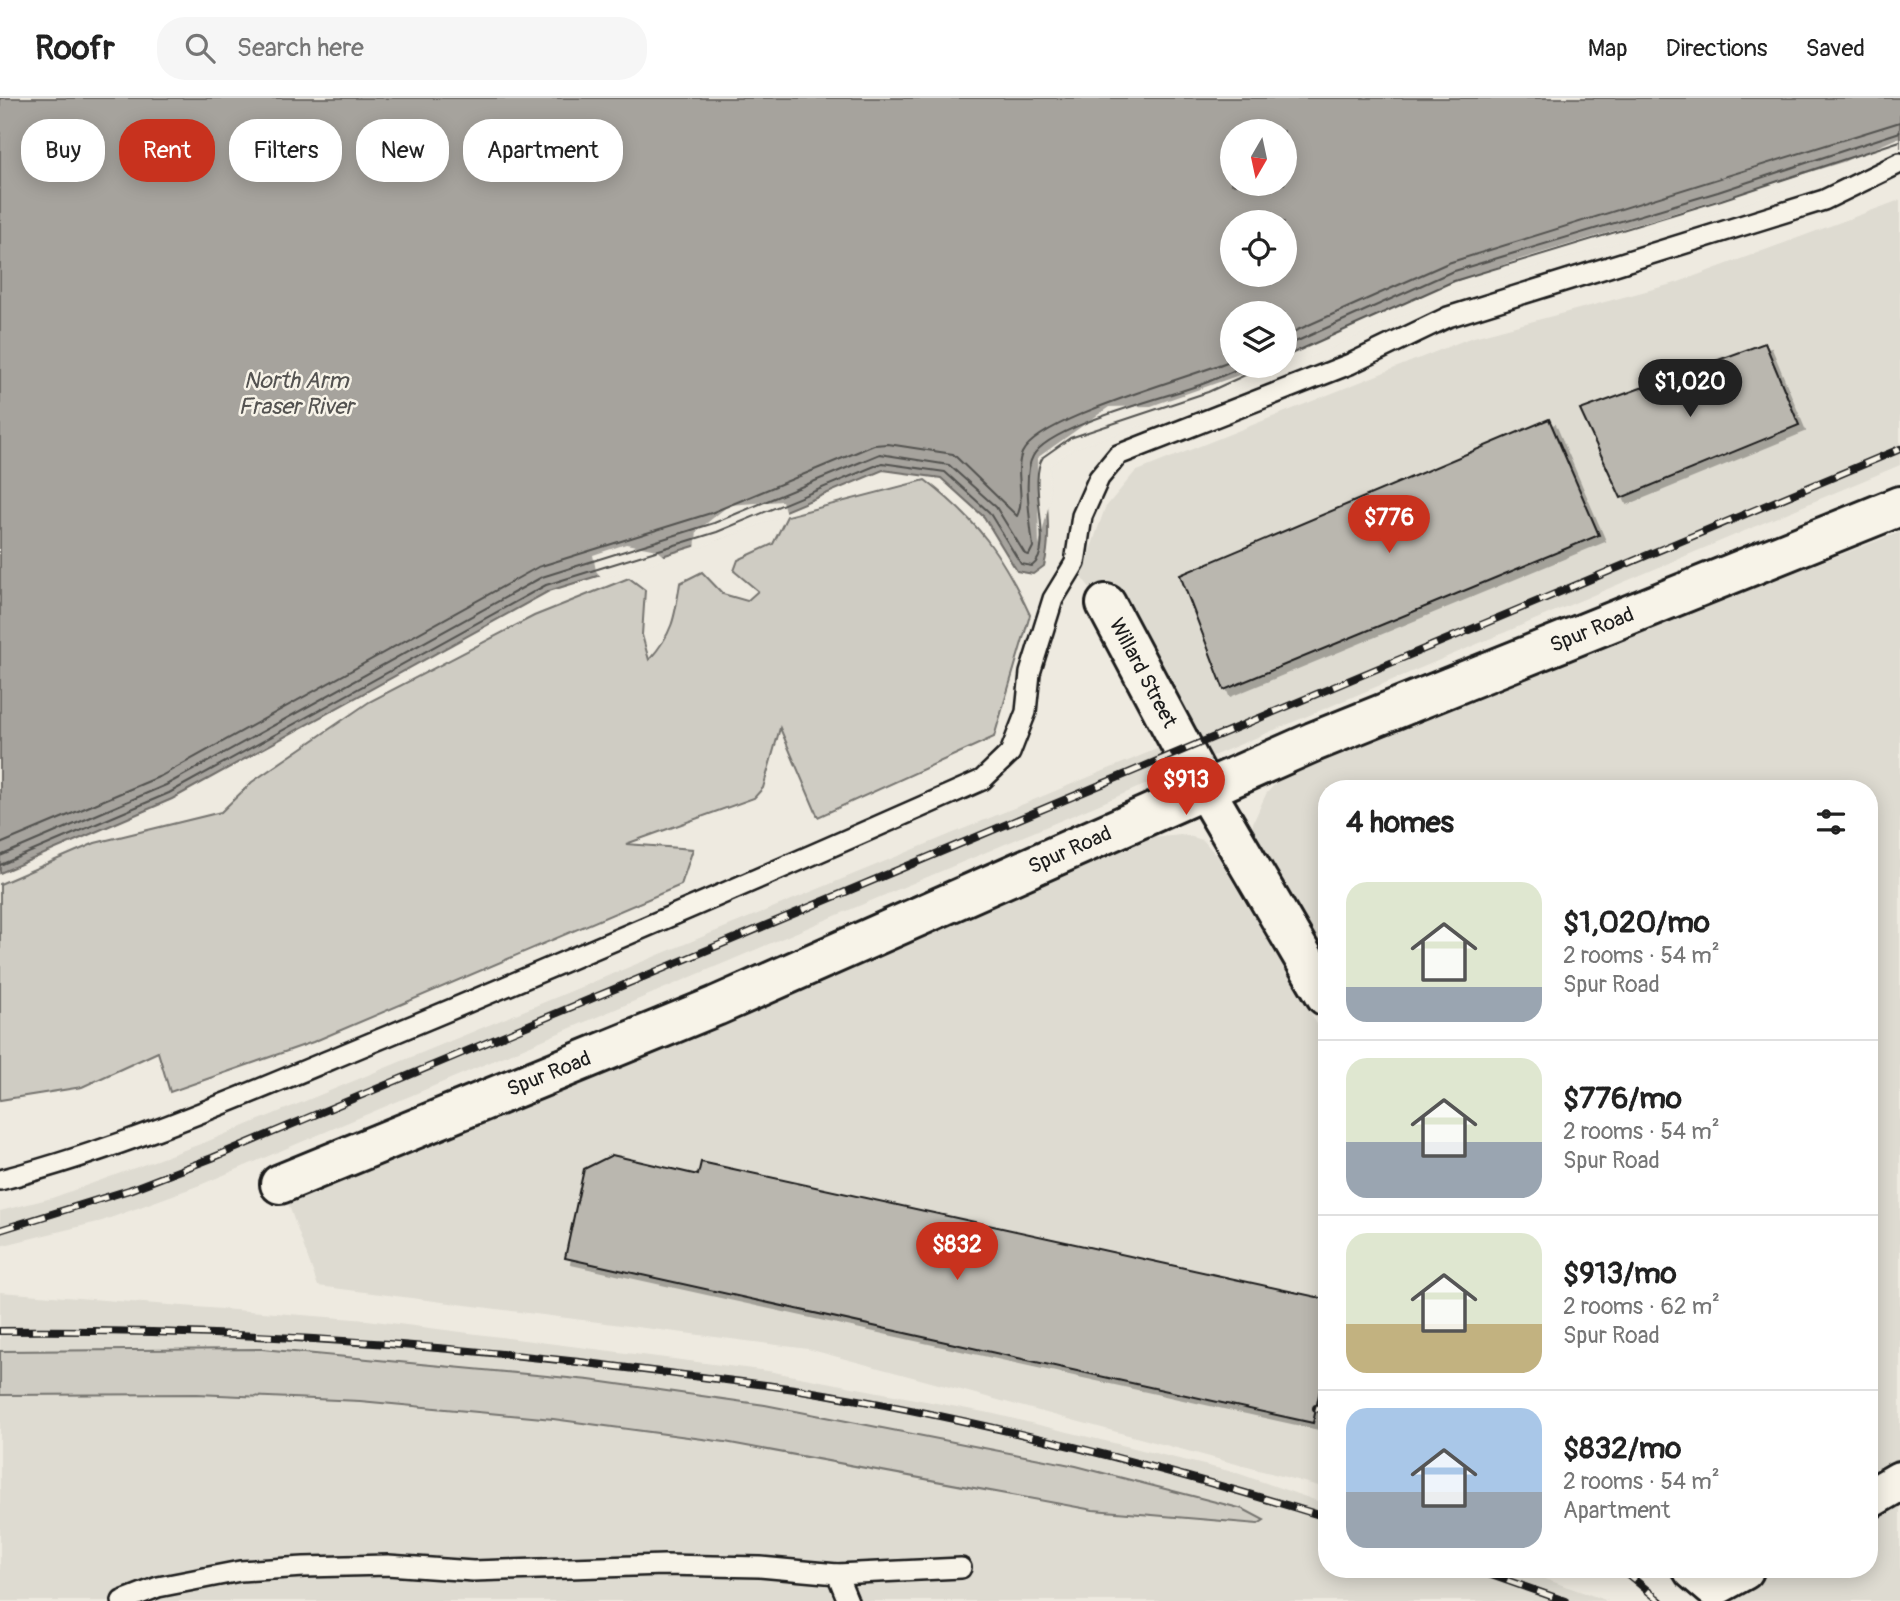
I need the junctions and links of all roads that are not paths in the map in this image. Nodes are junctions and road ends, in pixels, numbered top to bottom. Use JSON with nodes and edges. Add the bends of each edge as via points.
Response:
{"nodes":[{"id":1,"x":1900,"y":163,"type":"edge"},
{"id":2,"x":1900,"y":506,"type":"edge"},
{"id":3,"x":1105,"y":604,"type":"dead end"},
{"id":4,"x":1205,"y":790,"type":"junction"},
{"id":5,"x":1318,"y":982,"type":"edge"},
{"id":6,"x":0,"y":1180,"type":"edge"},
{"id":7,"x":280,"y":1184,"type":"dead end"},
{"id":8,"x":1900,"y":1481,"type":"edge"},
{"id":9,"x":1878,"y":1494,"type":"edge"},
{"id":10,"x":961,"y":1568,"type":"dead end"},
{"id":11,"x":837,"y":1574,"type":"junction"},
{"id":12,"x":122,"y":1601,"type":"edge"},
{"id":13,"x":848,"y":1601,"type":"edge"}],
"edges":[{"from":1,"to":6,"type":"lane","via":[[1824,200],[1448,317],[1350,364],[1118,455],[1099,478],[1082,516],[1075,563],[1053,599],[1030,673],[1026,712],[1010,753],[982,779],[654,925],[262,1087],[88,1154]]},
{"from":2,"to":4,"type":"street","name":"Spur Road"},
{"from":3,"to":4,"type":"street","name":"Willard Street"},
{"from":4,"to":5,"type":"street","name":"Willard Street"},
{"from":4,"to":7,"type":"street","name":"Spur Road","via":[[716,1006]]},
{"from":8,"to":9,"type":"street"},
{"from":10,"to":11,"type":"lane"},
{"from":11,"to":12,"type":"lane","via":[[664,1565],[473,1571],[388,1565],[304,1567],[240,1571],[158,1587]]},
{"from":11,"to":13,"type":"lane"}]}
